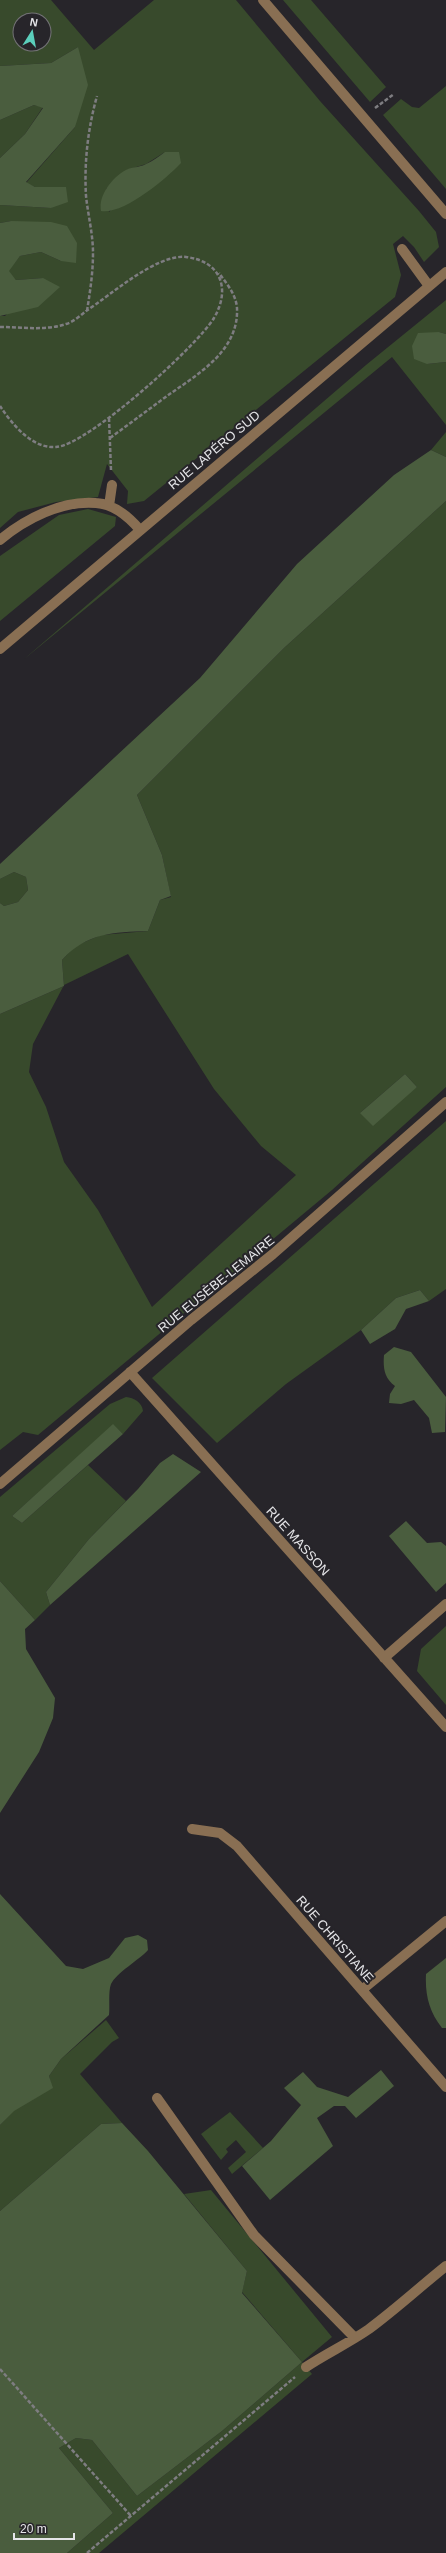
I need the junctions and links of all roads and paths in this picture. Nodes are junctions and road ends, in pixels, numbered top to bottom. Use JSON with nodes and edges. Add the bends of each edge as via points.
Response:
{"nodes":[{"id":1,"x":263,"y":0,"type":"edge"},
{"id":2,"x":394,"y":94,"type":"dead end"},
{"id":3,"x":97,"y":96,"type":"dead end"},
{"id":4,"x":364,"y":118,"type":"junction"},
{"id":5,"x":446,"y":214,"type":"edge"},
{"id":6,"x":402,"y":249,"type":"dead end"},
{"id":7,"x":216,"y":270,"type":"junction"},
{"id":8,"x":446,"y":272,"type":"edge"},
{"id":9,"x":429,"y":286,"type":"junction"},
{"id":10,"x":86,"y":311,"type":"junction"},
{"id":11,"x":0,"y":327,"type":"edge"},
{"id":12,"x":0,"y":406,"type":"edge"},
{"id":13,"x":109,"y":418,"type":"junction"},
{"id":14,"x":110,"y":438,"type":"junction"},
{"id":15,"x":112,"y":485,"type":"joint"},
{"id":16,"x":109,"y":506,"type":"junction"},
{"id":17,"x":140,"y":530,"type":"junction"},
{"id":18,"x":0,"y":540,"type":"edge"},
{"id":19,"x":0,"y":649,"type":"edge"},
{"id":20,"x":446,"y":1102,"type":"edge"},
{"id":21,"x":130,"y":1372,"type":"junction"},
{"id":22,"x":0,"y":1484,"type":"edge"},
{"id":23,"x":446,"y":1604,"type":"edge"},
{"id":24,"x":384,"y":1658,"type":"junction"},
{"id":25,"x":446,"y":1728,"type":"edge"},
{"id":26,"x":192,"y":1829,"type":"dead end"},
{"id":27,"x":446,"y":1922,"type":"edge"},
{"id":28,"x":363,"y":1989,"type":"junction"},
{"id":29,"x":446,"y":2087,"type":"edge"},
{"id":30,"x":157,"y":2098,"type":"dead end"},
{"id":31,"x":446,"y":2266,"type":"edge"},
{"id":32,"x":355,"y":2338,"type":"junction"},
{"id":33,"x":306,"y":2368,"type":"joint"},
{"id":34,"x":0,"y":2369,"type":"edge"},
{"id":35,"x":131,"y":2516,"type":"junction"},
{"id":36,"x":87,"y":2553,"type":"edge"}],
"edges":[{"from":1,"to":4,"type":"street"},
{"from":2,"to":4,"type":"path"},
{"from":3,"to":10,"type":"path","via":[[91,116],[86,156],[86,195],[93,252],[92,279]]},
{"from":4,"to":5,"type":"street"},
{"from":6,"to":9,"type":"street"},
{"from":7,"to":10,"type":"path","via":[[205,262],[186,257],[172,257],[154,265]]},
{"from":7,"to":13,"type":"path","via":[[223,290],[220,303],[208,327],[144,389]]},
{"from":7,"to":14,"type":"path","via":[[232,291],[237,306],[235,329],[227,345],[211,364]]},
{"from":8,"to":9,"type":"street","name":"RUE LAPÉRO SUD"},
{"from":9,"to":17,"type":"street","name":"RUE LAPÉRO SUD"},
{"from":10,"to":11,"type":"path","via":[[68,324],[48,329]]},
{"from":12,"to":13,"type":"path","via":[[28,438],[43,446],[55,448],[66,446],[81,438]]},
{"from":13,"to":14,"type":"path"},
{"from":14,"to":15,"type":"path"},
{"from":15,"to":16,"type":"street"},
{"from":16,"to":17,"type":"street","via":[[127,517]]},
{"from":16,"to":18,"type":"street","via":[[81,503],[49,511],[18,525]]},
{"from":17,"to":19,"type":"street","name":"RUE LAPÉRO SUD"},
{"from":20,"to":21,"type":"street","name":"RUE EUSÈBE-LEMAIRE","via":[[273,1254]]},
{"from":21,"to":22,"type":"street","name":"RUE EUSÈBE-LEMAIRE"},
{"from":21,"to":24,"type":"street","name":"RUE MASSON"},
{"from":23,"to":24,"type":"street"},
{"from":24,"to":25,"type":"street","name":"RUE MASSON"},
{"from":26,"to":28,"type":"street","name":"RUE CHRISTIANE","via":[[211,1830],[229,1839]]},
{"from":27,"to":28,"type":"street"},
{"from":28,"to":29,"type":"street","name":"RUE CHRISTIANE"},
{"from":30,"to":32,"type":"street","via":[[254,2235]]},
{"from":31,"to":32,"type":"street"},
{"from":32,"to":33,"type":"street"},
{"from":33,"to":35,"type":"path"},
{"from":34,"to":35,"type":"path"},
{"from":35,"to":36,"type":"path"}]}
